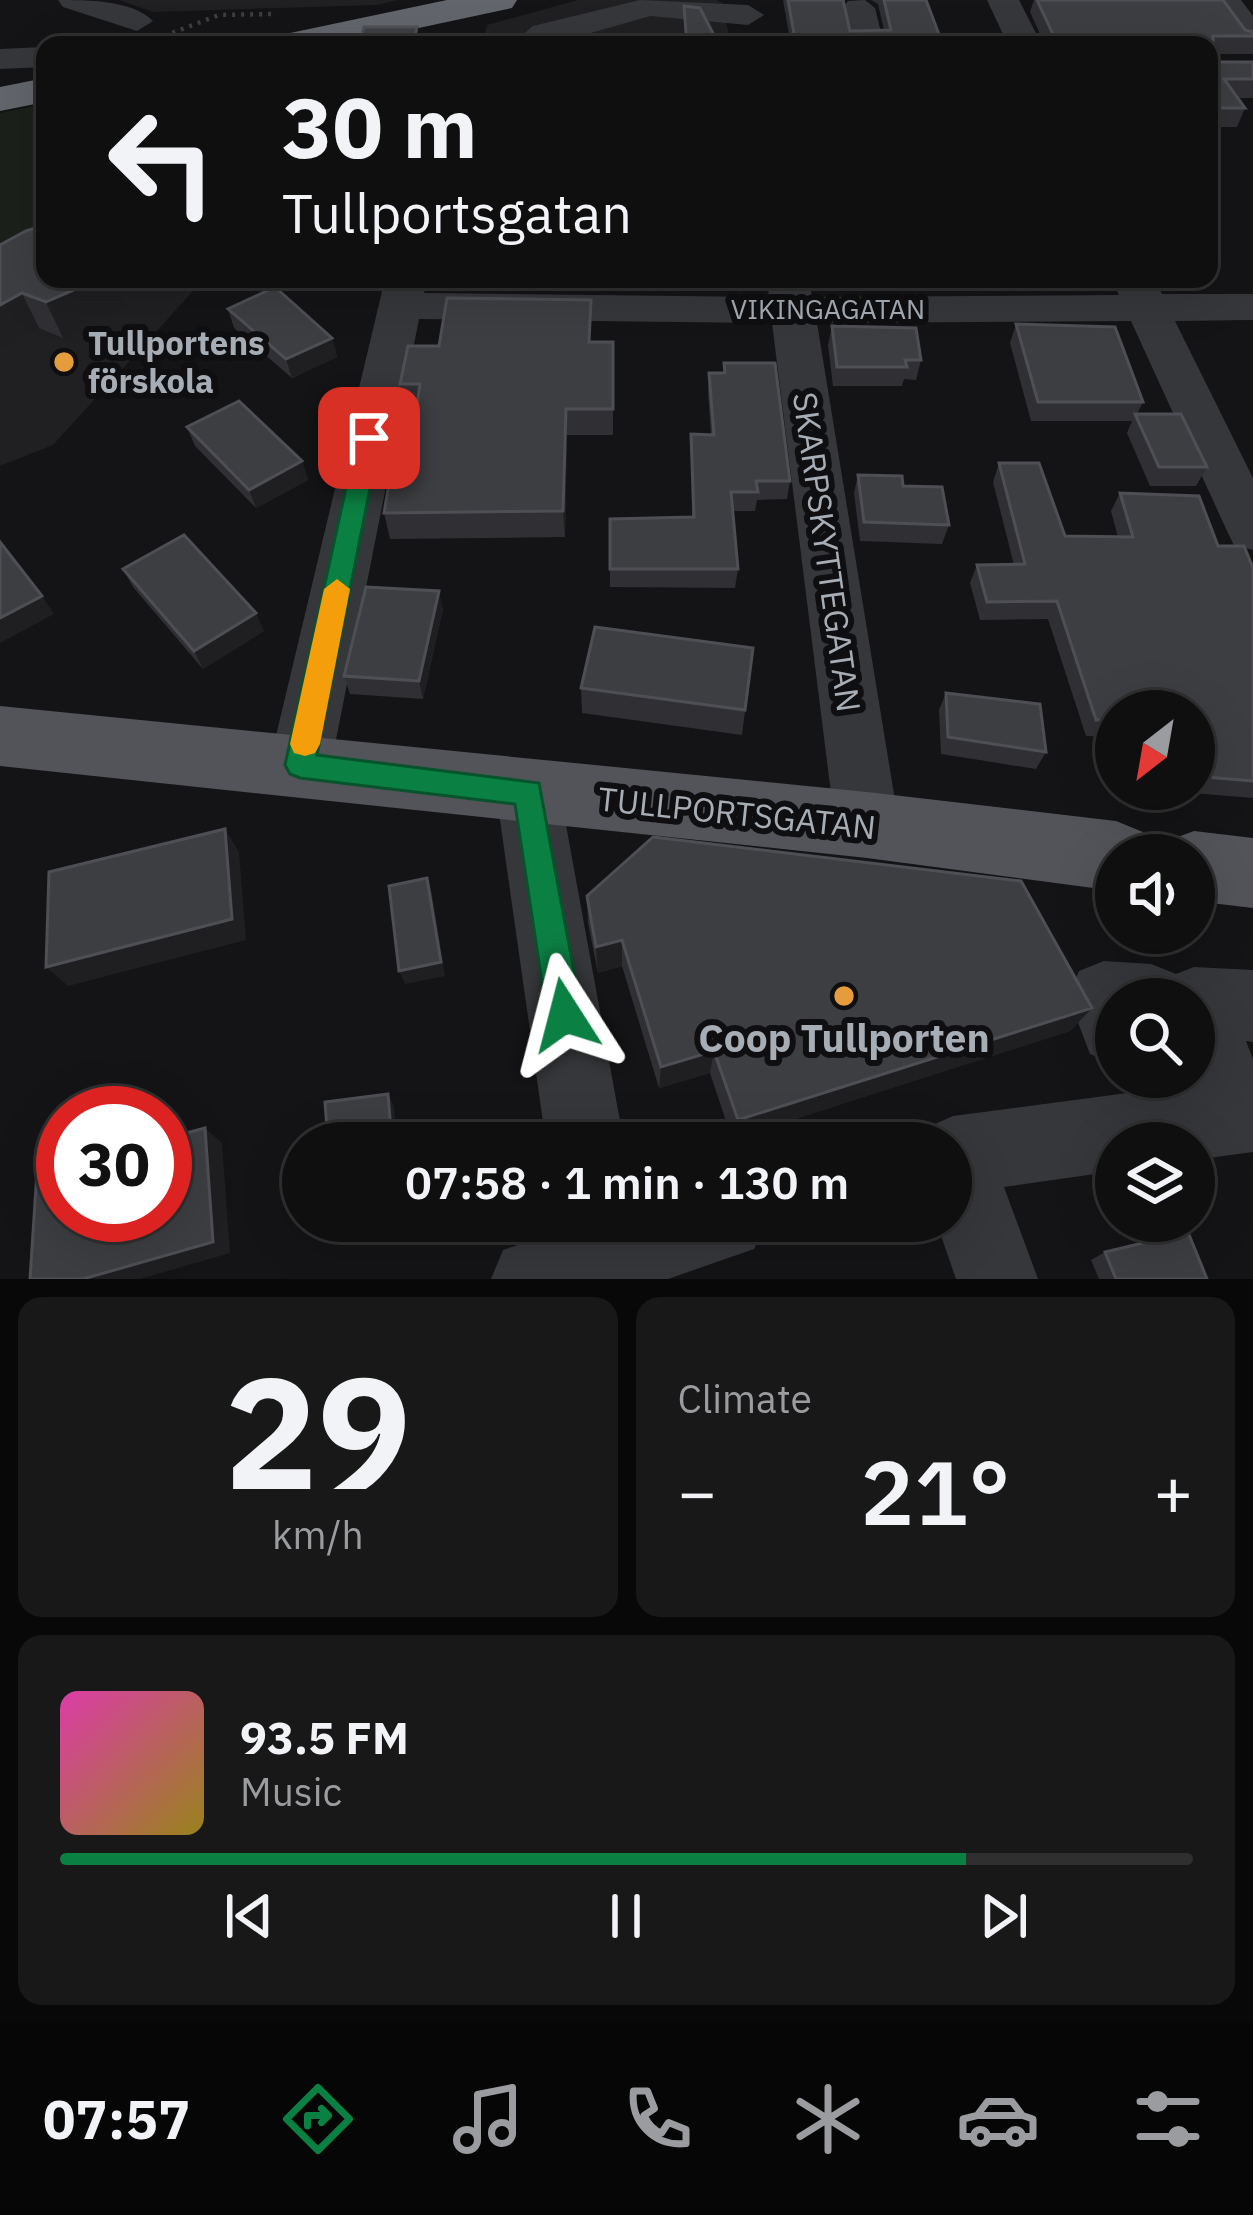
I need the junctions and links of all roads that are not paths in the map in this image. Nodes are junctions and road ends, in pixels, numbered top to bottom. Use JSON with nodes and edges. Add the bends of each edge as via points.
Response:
{"nodes":[{"id":1,"x":74,"y":0,"type":"edge"},
{"id":2,"x":499,"y":0,"type":"edge"},
{"id":3,"x":1003,"y":0,"type":"edge"},
{"id":4,"x":1225,"y":0,"type":"edge"},
{"id":5,"x":859,"y":8,"type":"dead end"},
{"id":6,"x":133,"y":19,"type":"edge"},
{"id":7,"x":749,"y":20,"type":"edge"},
{"id":8,"x":92,"y":36,"type":"edge"},
{"id":9,"x":328,"y":36,"type":"edge"},
{"id":10,"x":540,"y":36,"type":"edge"},
{"id":11,"x":865,"y":36,"type":"edge"},
{"id":12,"x":1020,"y":36,"type":"edge"},
{"id":13,"x":1253,"y":38,"type":"edge"},
{"id":14,"x":36,"y":57,"type":"edge"},
{"id":15,"x":0,"y":59,"type":"edge"},
{"id":16,"x":36,"y":92,"type":"edge"},
{"id":17,"x":0,"y":99,"type":"edge"},
{"id":18,"x":404,"y":292,"type":"edge"},
{"id":19,"x":1140,"y":294,"type":"edge"},
{"id":20,"x":790,"y":295,"type":"edge"},
{"id":21,"x":1253,"y":307,"type":"edge"},
{"id":22,"x":1253,"y":531,"type":"edge"},
{"id":23,"x":0,"y":736,"type":"edge"},
{"id":24,"x":300,"y":765,"type":"junction"},
{"id":25,"x":528,"y":792,"type":"junction"},
{"id":26,"x":867,"y":825,"type":"junction"},
{"id":27,"x":1095,"y":853,"type":"edge"},
{"id":28,"x":1215,"y":868,"type":"edge"},
{"id":29,"x":1253,"y":873,"type":"edge"},
{"id":30,"x":1215,"y":1003,"type":"edge"},
{"id":31,"x":1253,"y":1006,"type":"edge"},
{"id":32,"x":1215,"y":1048,"type":"edge"},
{"id":33,"x":1143,"y":1102,"type":"edge"},
{"id":34,"x":1246,"y":1115,"type":"edge"},
{"id":35,"x":582,"y":1122,"type":"edge"},
{"id":36,"x":972,"y":1150,"type":"edge"},
{"id":37,"x":972,"y":1211,"type":"edge"},
{"id":38,"x":626,"y":1242,"type":"edge"},
{"id":39,"x":578,"y":1252,"type":"edge"},
{"id":40,"x":997,"y":1279,"type":"edge"}],
"edges":[{"from":1,"to":6,"type":"street"},
{"from":2,"to":9,"type":"highway"},
{"from":3,"to":12,"type":"street"},
{"from":4,"to":13,"type":"street"},
{"from":5,"to":11,"type":"street"},
{"from":6,"to":8,"type":"street"},
{"from":7,"to":10,"type":"street","via":[[650,7]]},
{"from":14,"to":15,"type":"street"},
{"from":16,"to":17,"type":"highway"},
{"from":18,"to":20,"type":"street","name":"VIKINGAGATAN"},
{"from":18,"to":24,"type":"street"},
{"from":19,"to":20,"type":"street","name":"VIKINGAGATAN"},
{"from":19,"to":21,"type":"street","name":"VIKINGAGATAN"},
{"from":19,"to":22,"type":"street"},
{"from":20,"to":26,"type":"street","name":"SKARPSKYTTEGATAN"},
{"from":23,"to":24,"type":"main road","name":"TULLPORTSGATAN"},
{"from":24,"to":25,"type":"main road","name":"TULLPORTSGATAN"},
{"from":25,"to":26,"type":"main road","name":"TULLPORTSGATAN"},
{"from":25,"to":35,"type":"street"},
{"from":26,"to":27,"type":"main road","name":"TULLPORTSGATAN"},
{"from":28,"to":29,"type":"main road"},
{"from":30,"to":31,"type":"street"},
{"from":32,"to":34,"type":"street"},
{"from":33,"to":34,"type":"street"},
{"from":33,"to":36,"type":"street"},
{"from":37,"to":40,"type":"street"},
{"from":38,"to":39,"type":"street"}]}
